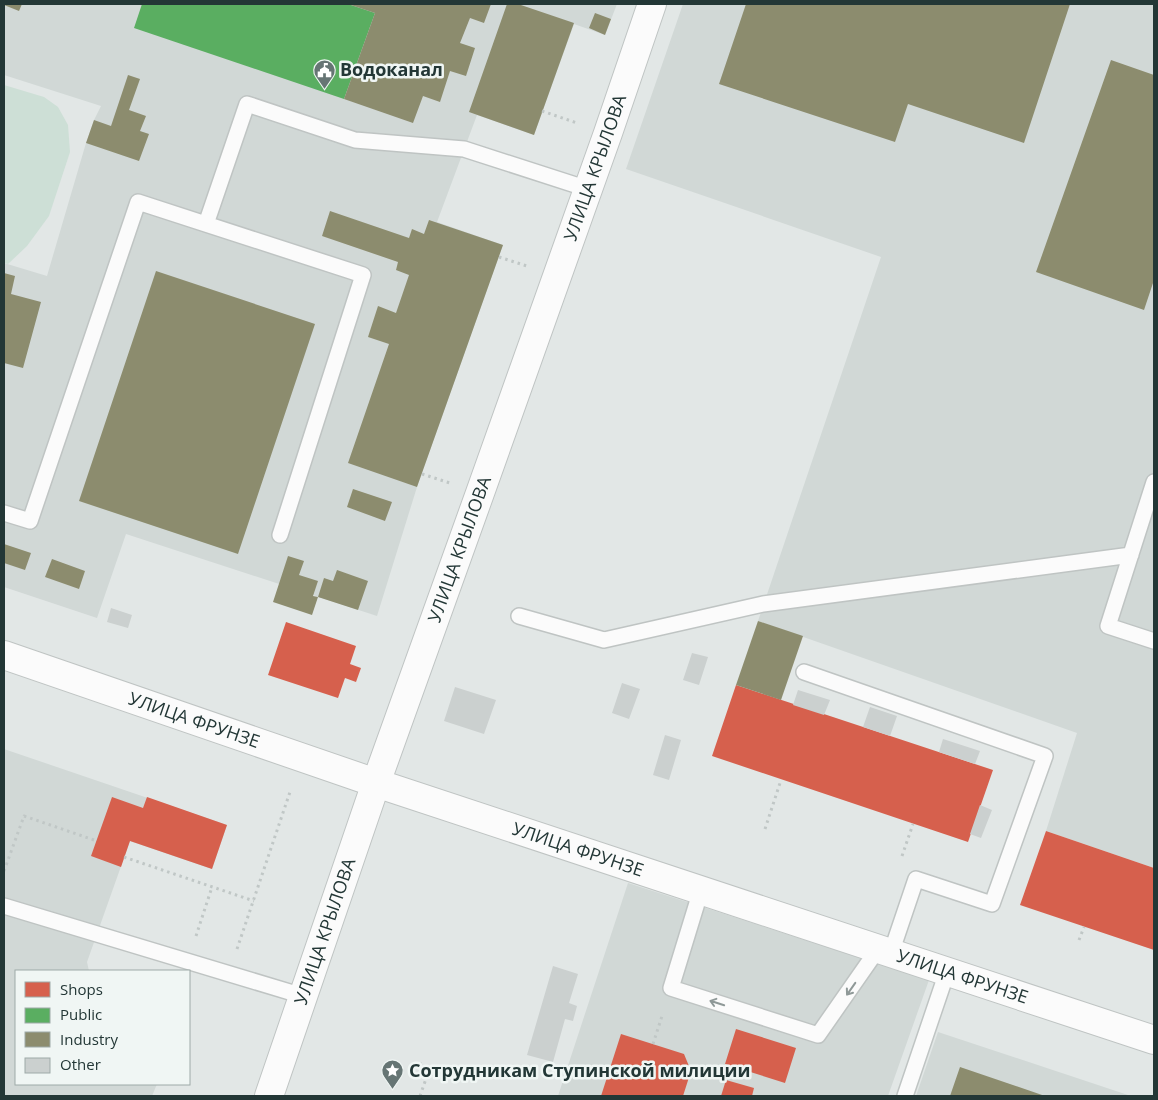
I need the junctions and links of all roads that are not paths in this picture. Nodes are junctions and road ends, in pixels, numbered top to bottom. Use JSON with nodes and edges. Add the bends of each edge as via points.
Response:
{"nodes":[{"id":1,"x":649,"y":5,"type":"edge"},
{"id":2,"x":588,"y":189,"type":"junction"},
{"id":3,"x":206,"y":224,"type":"junction"},
{"id":4,"x":1154,"y":482,"type":"edge"},
{"id":5,"x":4,"y":513,"type":"edge"},
{"id":6,"x":280,"y":535,"type":"dead end"},
{"id":7,"x":1131,"y":555,"type":"junction"},
{"id":8,"x":519,"y":616,"type":"dead end"},
{"id":9,"x":1154,"y":641,"type":"edge"},
{"id":10,"x":4,"y":655,"type":"edge"},
{"id":11,"x":804,"y":672,"type":"dead end"},
{"id":12,"x":376,"y":783,"type":"junction"},
{"id":13,"x":701,"y":890,"type":"junction"},
{"id":14,"x":4,"y":906,"type":"edge"},
{"id":15,"x":885,"y":951,"type":"junction"},
{"id":16,"x":947,"y":972,"type":"junction"},
{"id":17,"x":303,"y":996,"type":"junction"},
{"id":18,"x":1154,"y":1040,"type":"edge"},
{"id":19,"x":269,"y":1096,"type":"edge"},
{"id":20,"x":905,"y":1096,"type":"edge"}],
"edges":[{"from":1,"to":2,"type":"street","name":"УЛИЦА КРЫЛОВА"},
{"from":2,"to":3,"type":"lane","via":[[464,149],[356,140],[247,104]]},
{"from":2,"to":12,"type":"street","name":"УЛИЦА КРЫЛОВА"},
{"from":3,"to":5,"type":"lane","via":[[138,202],[30,521]]},
{"from":3,"to":6,"type":"lane","via":[[363,275]]},
{"from":4,"to":7,"type":"lane"},
{"from":7,"to":8,"type":"lane","via":[[764,604],[604,640]]},
{"from":7,"to":9,"type":"lane","via":[[1108,626]]},
{"from":10,"to":12,"type":"street","name":"УЛИЦА ФРУНЗЕ"},
{"from":11,"to":15,"type":"lane","via":[[1045,756],[992,904],[916,879]]},
{"from":12,"to":13,"type":"street","name":"УЛИЦА ФРУНЗЕ"},
{"from":12,"to":17,"type":"street","name":"УЛИЦА КРЫЛОВА"},
{"from":13,"to":15,"type":"street","name":"УЛИЦА ФРУНЗЕ"},
{"from":15,"to":13,"type":"lane","one_way":true,"via":[[818,1036],[671,988]]},
{"from":14,"to":17,"type":"lane"},
{"from":15,"to":16,"type":"street","name":"УЛИЦА ФРУНЗЕ"},
{"from":16,"to":18,"type":"street","name":"УЛИЦА ФРУНЗЕ"},
{"from":16,"to":20,"type":"lane"},
{"from":17,"to":19,"type":"street","name":"УЛИЦА КРЫЛОВА"}]}
